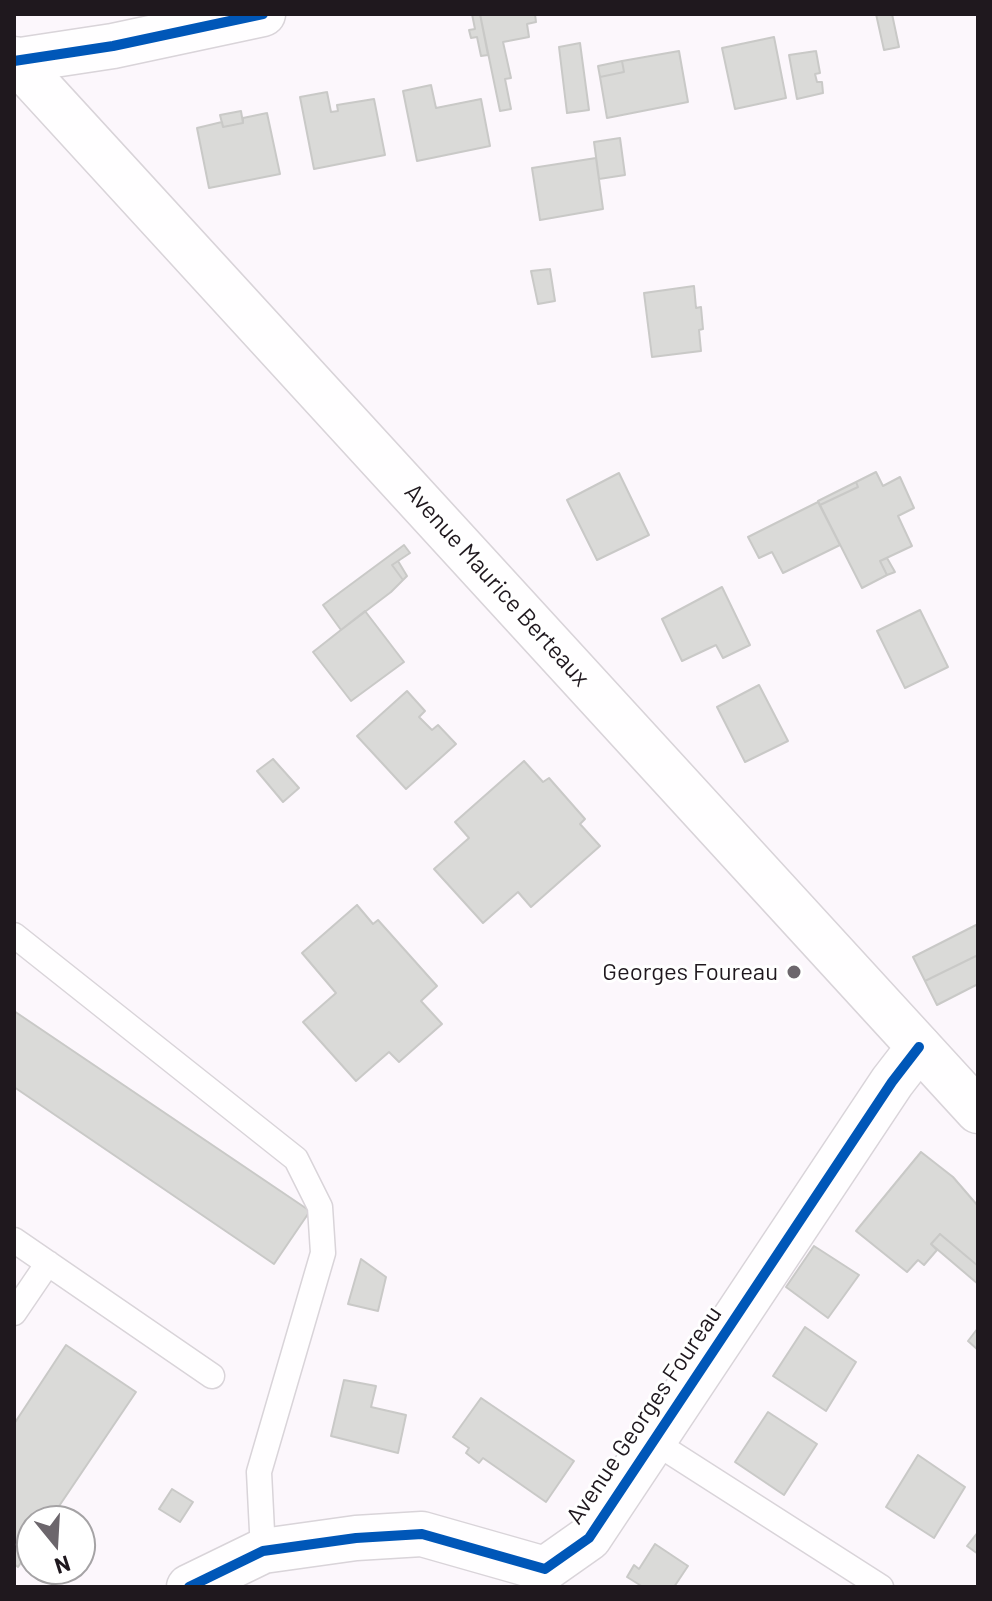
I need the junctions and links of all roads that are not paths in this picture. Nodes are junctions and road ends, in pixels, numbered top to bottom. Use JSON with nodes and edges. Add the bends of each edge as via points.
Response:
{"nodes":[{"id":1,"x":263,"y":14,"type":"edge"},
{"id":2,"x":15,"y":60,"type":"edge"},
{"id":3,"x":14,"y":935,"type":"edge"},
{"id":4,"x":919,"y":1047,"type":"junction"},
{"id":5,"x":978,"y":1111,"type":"edge"},
{"id":6,"x":14,"y":1240,"type":"edge"},
{"id":7,"x":48,"y":1263,"type":"junction"},
{"id":8,"x":14,"y":1313,"type":"edge"},
{"id":9,"x":212,"y":1376,"type":"dead end"},
{"id":10,"x":653,"y":1441,"type":"junction"},
{"id":11,"x":263,"y":1551,"type":"junction"},
{"id":12,"x":189,"y":1587,"type":"edge"},
{"id":13,"x":881,"y":1587,"type":"edge"}],
"edges":[{"from":1,"to":2,"type":"main road","via":[[113,46]]},
{"from":2,"to":4,"type":"main road","name":"Avenue Maurice Berteaux"},
{"from":3,"to":11,"type":"lane","via":[[296,1159],[320,1207],[323,1253],[259,1472]]},
{"from":4,"to":5,"type":"main road","name":"Avenue Maurice Berteaux"},
{"from":4,"to":10,"type":"main road","name":"Avenue Georges Foureau"},
{"from":6,"to":7,"type":"lane"},
{"from":7,"to":8,"type":"lane"},
{"from":7,"to":9,"type":"lane"},
{"from":10,"to":11,"type":"main road","name":"Avenue Georges Foureau","via":[[589,1538],[545,1569],[422,1534]]},
{"from":10,"to":13,"type":"lane"},
{"from":11,"to":12,"type":"main road","name":"Avenue Georges Foureau"}]}
